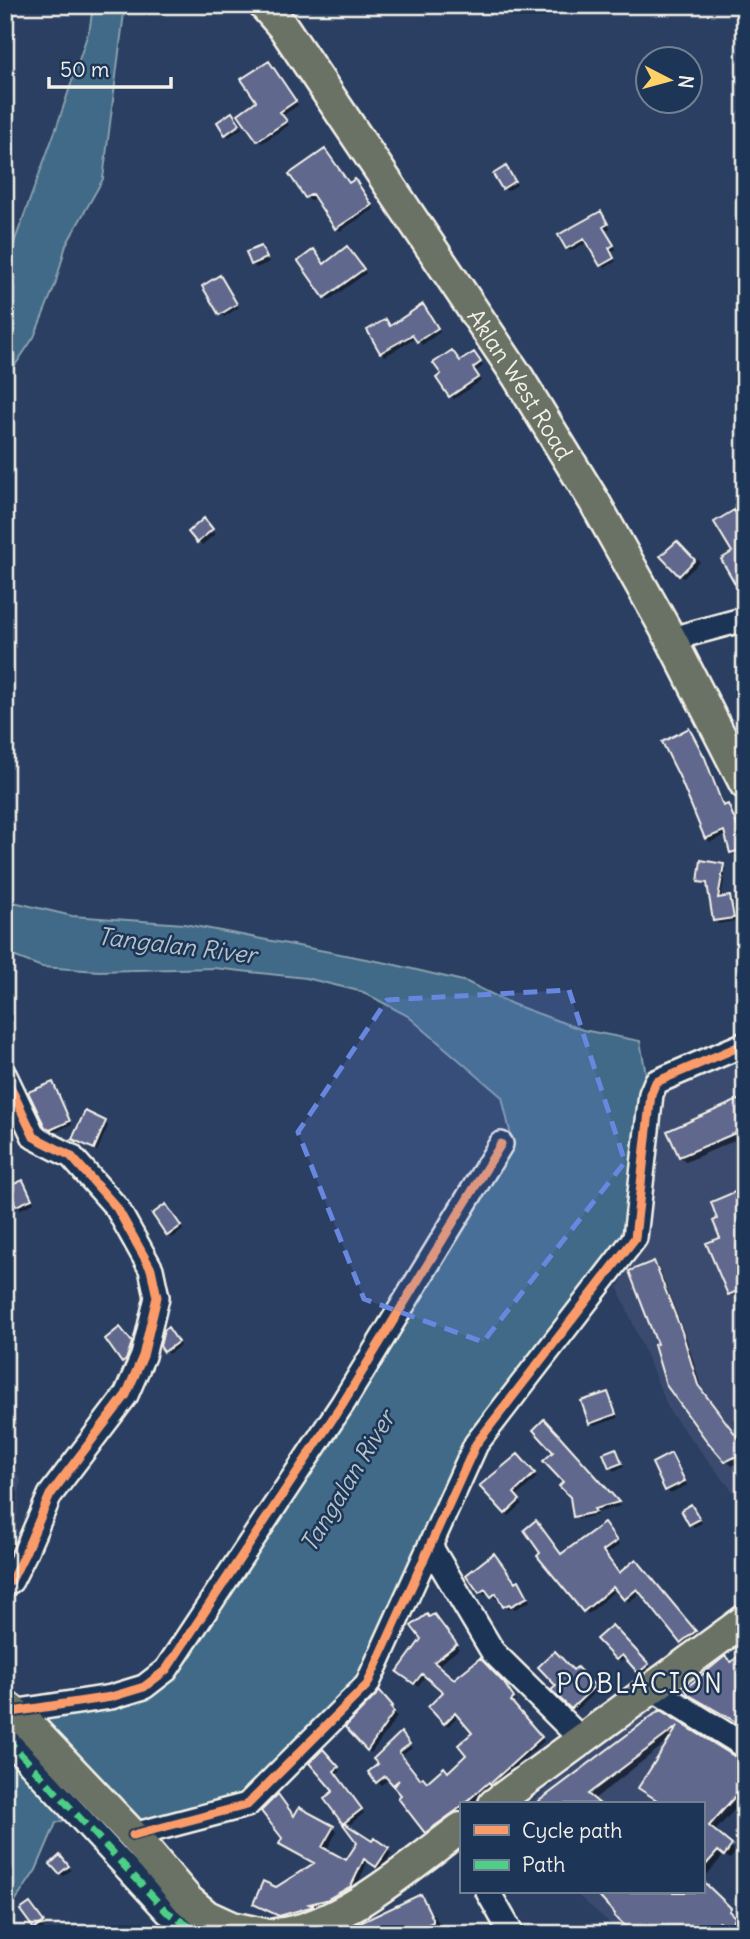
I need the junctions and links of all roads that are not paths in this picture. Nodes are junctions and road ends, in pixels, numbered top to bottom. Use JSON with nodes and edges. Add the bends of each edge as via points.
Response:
{"nodes":[{"id":1,"x":264,"y":5,"type":"edge"},
{"id":2,"x":745,"y":619,"type":"edge"},
{"id":3,"x":671,"y":639,"type":"junction"},
{"id":4,"x":745,"y":784,"type":"edge"},
{"id":5,"x":745,"y":1044,"type":"edge"},
{"id":6,"x":5,"y":1076,"type":"edge"},
{"id":7,"x":501,"y":1144,"type":"dead end"},
{"id":8,"x":430,"y":1546,"type":"junction"},
{"id":9,"x":5,"y":1584,"type":"edge"},
{"id":10,"x":745,"y":1620,"type":"edge"},
{"id":11,"x":653,"y":1689,"type":"junction"},
{"id":12,"x":11,"y":1718,"type":"edge"},
{"id":13,"x":583,"y":1740,"type":"junction"},
{"id":14,"x":745,"y":1746,"type":"edge"},
{"id":15,"x":497,"y":1802,"type":"edge"},
{"id":16,"x":101,"y":1821,"type":"junction"},
{"id":17,"x":460,"y":1834,"type":"edge"},
{"id":18,"x":133,"y":1835,"type":"junction"},
{"id":19,"x":489,"y":1894,"type":"edge"},
{"id":20,"x":292,"y":1932,"type":"edge"},
{"id":21,"x":201,"y":1934,"type":"edge"},
{"id":22,"x":264,"y":1934,"type":"edge"},
{"id":23,"x":512,"y":1934,"type":"edge"}],
"edges":[{"from":1,"to":3,"type":"main road","name":"Aklan West Road","via":[[284,28],[518,377]]},
{"from":2,"to":3,"type":"street"},
{"from":3,"to":4,"type":"main road","name":"Aklan West Road"},
{"from":5,"to":8,"type":"street","via":[[656,1082],[635,1238],[476,1444]]},
{"from":6,"to":9,"type":"street","via":[[34,1137],[71,1156],[117,1208],[151,1269],[157,1297],[143,1356],[126,1395],[50,1495],[11,1581]]},
{"from":7,"to":12,"type":"street","via":[[343,1403],[166,1670],[144,1688]]},
{"from":8,"to":13,"type":"street","via":[[494,1652]]},
{"from":8,"to":18,"type":"street","via":[[367,1685],[247,1805]]},
{"from":10,"to":11,"type":"main road"},
{"from":11,"to":13,"type":"main road"},
{"from":11,"to":14,"type":"street"},
{"from":12,"to":16,"type":"main road"},
{"from":13,"to":15,"type":"main road"},
{"from":16,"to":18,"type":"main road"},
{"from":16,"to":21,"type":"street","via":[[167,1912]]},
{"from":17,"to":20,"type":"main road","via":[[368,1897]]},
{"from":18,"to":22,"type":"main road","via":[[206,1916]]},
{"from":19,"to":23,"type":"street"}]}
